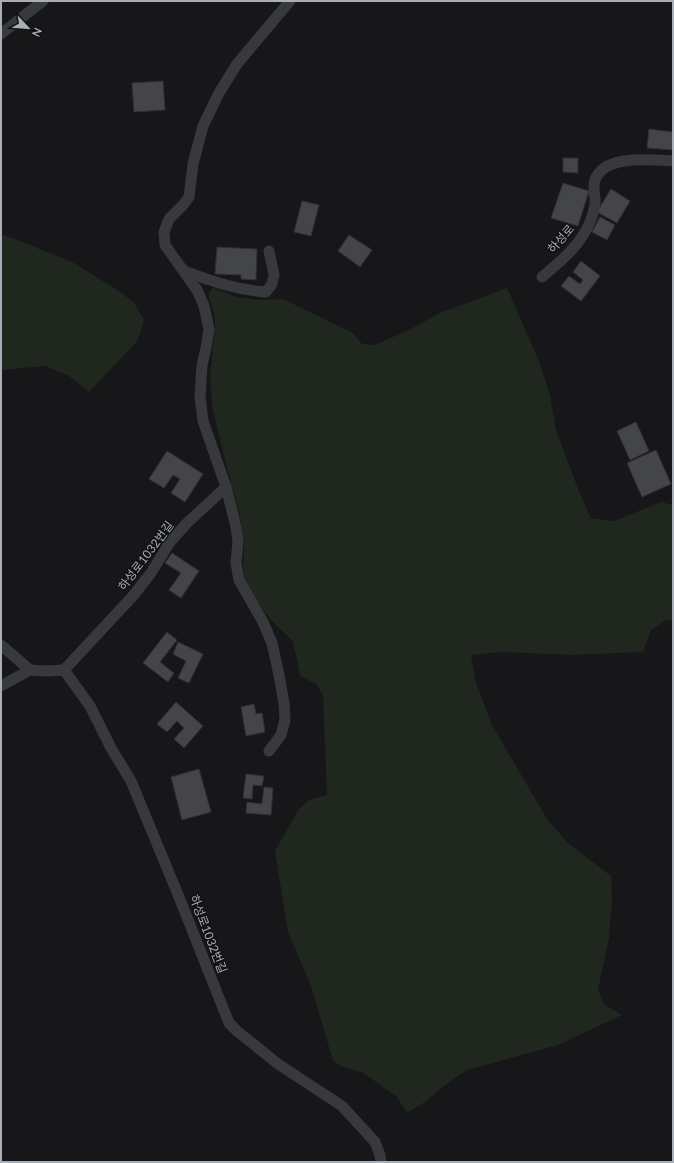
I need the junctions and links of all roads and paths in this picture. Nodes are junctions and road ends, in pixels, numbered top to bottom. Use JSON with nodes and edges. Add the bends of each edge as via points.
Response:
{"nodes":[{"id":1,"x":43,"y":1,"type":"edge"},
{"id":2,"x":290,"y":1,"type":"edge"},
{"id":3,"x":1,"y":34,"type":"edge"},
{"id":4,"x":673,"y":161,"type":"edge"},
{"id":5,"x":269,"y":251,"type":"dead end"},
{"id":6,"x":184,"y":272,"type":"junction"},
{"id":7,"x":542,"y":277,"type":"dead end"},
{"id":8,"x":226,"y":487,"type":"junction"},
{"id":9,"x":1,"y":645,"type":"edge"},
{"id":10,"x":30,"y":670,"type":"junction"},
{"id":11,"x":64,"y":670,"type":"junction"},
{"id":12,"x":1,"y":686,"type":"edge"},
{"id":13,"x":269,"y":750,"type":"dead end"},
{"id":14,"x":381,"y":1162,"type":"edge"}],
"edges":[{"from":1,"to":3,"type":"lane"},
{"from":2,"to":6,"type":"lane","via":[[237,64],[203,126],[189,198],[170,219],[164,232],[165,246]]},
{"from":4,"to":7,"type":"lane","name":"하성로","via":[[636,159],[610,164],[600,170],[594,180],[595,204],[582,239]]},
{"from":5,"to":6,"type":"lane","via":[[274,275],[272,284],[266,292],[245,290]]},
{"from":6,"to":8,"type":"lane","via":[[197,290],[209,329],[202,365],[200,397],[203,421]]},
{"from":8,"to":11,"type":"lane","name":"하성로1032번길","via":[[187,522],[132,597]]},
{"from":8,"to":13,"type":"lane","via":[[238,541],[236,563],[239,580],[272,644],[280,675],[285,720],[281,735]]},
{"from":9,"to":10,"type":"lane"},
{"from":10,"to":11,"type":"lane"},
{"from":10,"to":12,"type":"lane"},
{"from":11,"to":14,"type":"lane","name":"하성로1032번길","via":[[90,706],[131,781],[229,1022],[278,1064],[342,1106],[375,1142]]}]}
